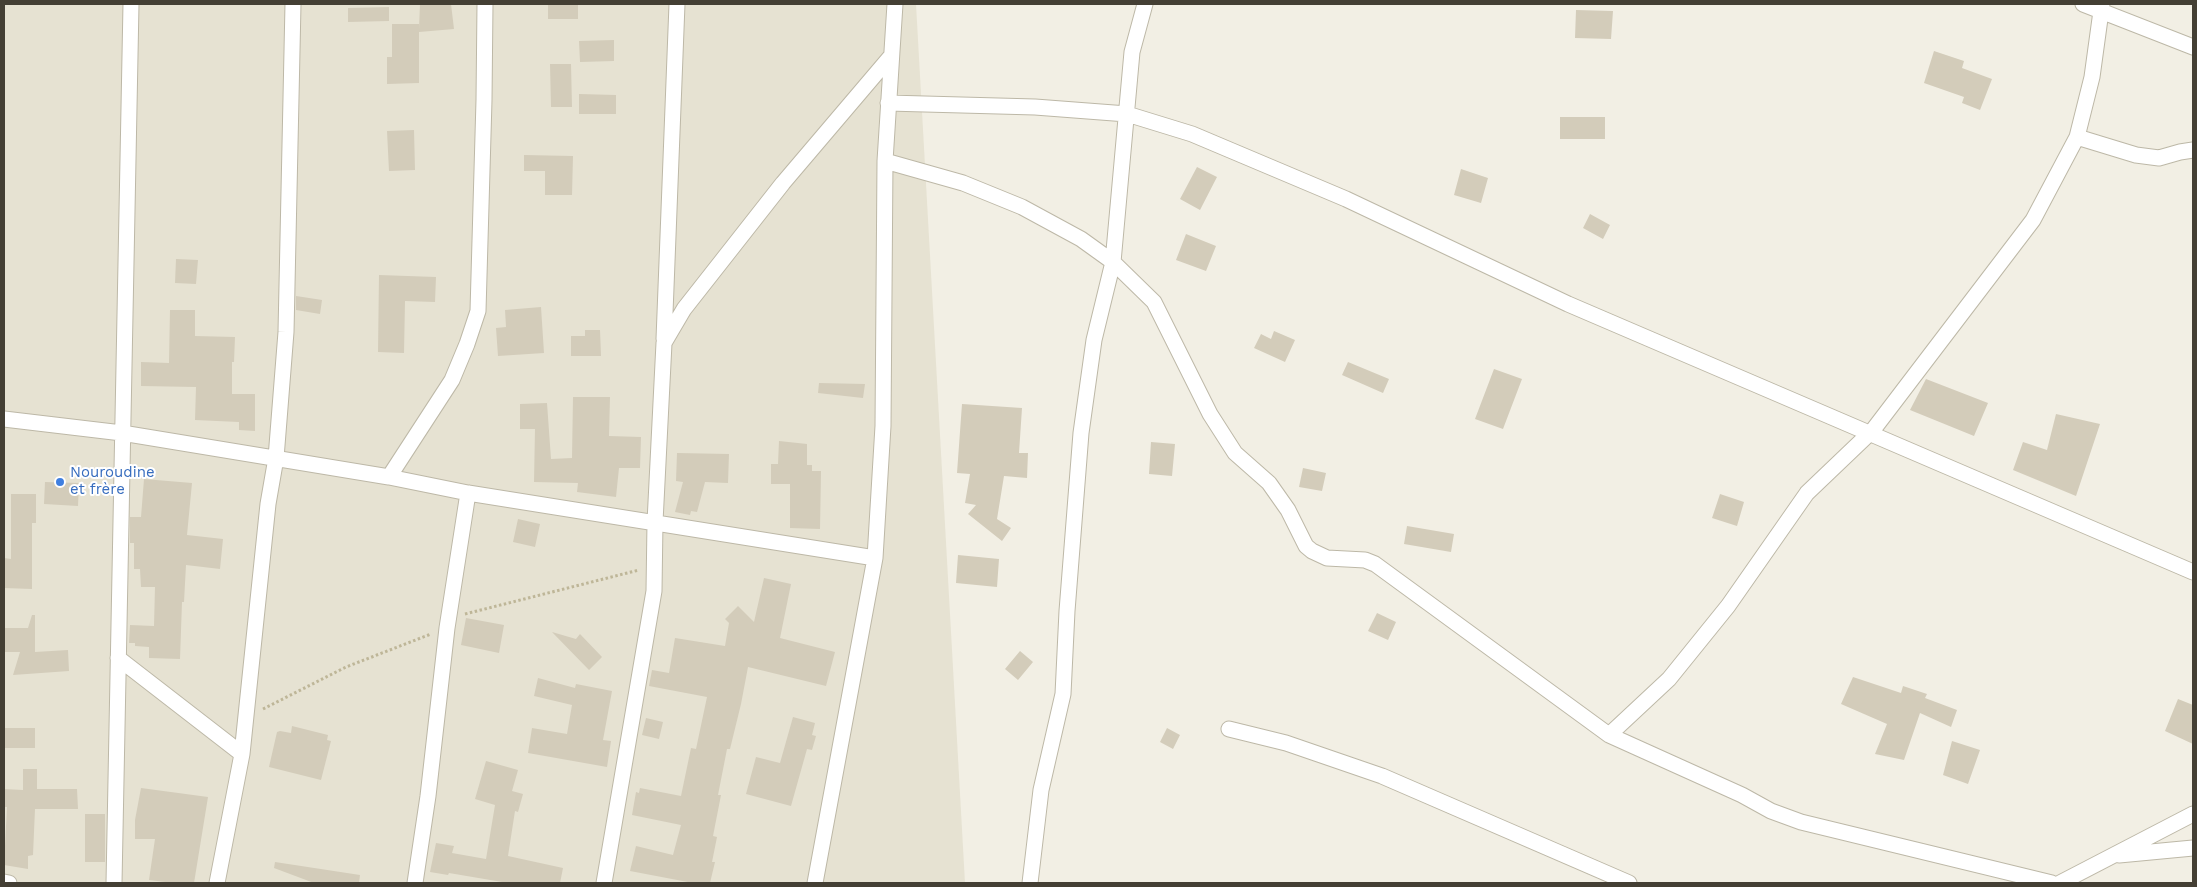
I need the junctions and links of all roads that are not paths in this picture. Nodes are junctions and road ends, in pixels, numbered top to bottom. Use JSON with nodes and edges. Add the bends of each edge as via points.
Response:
{"nodes":[{"id":1,"x":131,"y":4,"type":"edge"},
{"id":2,"x":293,"y":4,"type":"edge"},
{"id":3,"x":485,"y":4,"type":"edge"},
{"id":4,"x":678,"y":4,"type":"edge"},
{"id":5,"x":895,"y":4,"type":"edge"},
{"id":6,"x":1145,"y":4,"type":"edge"},
{"id":7,"x":2083,"y":4,"type":"edge"},
{"id":8,"x":2101,"y":8,"type":"edge"},
{"id":9,"x":2193,"y":47,"type":"edge"},
{"id":10,"x":891,"y":56,"type":"junction"},
{"id":11,"x":888,"y":103,"type":"junction"},
{"id":12,"x":1127,"y":114,"type":"junction"},
{"id":13,"x":2077,"y":137,"type":"junction"},
{"id":14,"x":2193,"y":150,"type":"edge"},
{"id":15,"x":885,"y":161,"type":"junction"},
{"id":16,"x":1113,"y":262,"type":"junction"},
{"id":17,"x":664,"y":342,"type":"junction"},
{"id":18,"x":4,"y":419,"type":"edge"},
{"id":19,"x":122,"y":433,"type":"junction"},
{"id":20,"x":1868,"y":434,"type":"junction"},
{"id":21,"x":276,"y":458,"type":"junction"},
{"id":22,"x":389,"y":477,"type":"junction"},
{"id":23,"x":468,"y":493,"type":"junction"},
{"id":24,"x":655,"y":522,"type":"junction"},
{"id":25,"x":875,"y":558,"type":"junction"},
{"id":26,"x":2193,"y":572,"type":"edge"},
{"id":27,"x":118,"y":658,"type":"junction"},
{"id":28,"x":1228,"y":729,"type":"dead end"},
{"id":29,"x":1609,"y":735,"type":"junction"},
{"id":30,"x":242,"y":754,"type":"junction"},
{"id":31,"x":2193,"y":814,"type":"edge"},
{"id":32,"x":2193,"y":848,"type":"edge"},
{"id":33,"x":2110,"y":856,"type":"junction"},
{"id":34,"x":4,"y":882,"type":"edge"},
{"id":35,"x":9,"y":883,"type":"edge"},
{"id":36,"x":114,"y":883,"type":"edge"},
{"id":37,"x":217,"y":883,"type":"edge"},
{"id":38,"x":415,"y":883,"type":"edge"},
{"id":39,"x":604,"y":883,"type":"edge"},
{"id":40,"x":814,"y":883,"type":"edge"},
{"id":41,"x":1030,"y":883,"type":"edge"},
{"id":42,"x":1629,"y":883,"type":"edge"},
{"id":43,"x":2052,"y":883,"type":"edge"},
{"id":44,"x":2060,"y":883,"type":"edge"}],
"edges":[{"from":1,"to":19,"type":"street"},
{"from":2,"to":21,"type":"street","via":[[286,332]]},
{"from":3,"to":22,"type":"street","via":[[478,311],[452,380]]},
{"from":4,"to":17,"type":"street"},
{"from":5,"to":10,"type":"street"},
{"from":6,"to":12,"type":"street","via":[[1132,52]]},
{"from":7,"to":8,"type":"street"},
{"from":8,"to":9,"type":"street"},
{"from":8,"to":13,"type":"street","via":[[2092,77]]},
{"from":10,"to":11,"type":"street"},
{"from":10,"to":17,"type":"street","via":[[777,190],[684,309]]},
{"from":11,"to":12,"type":"street","via":[[1035,107]]},
{"from":11,"to":15,"type":"street"},
{"from":12,"to":16,"type":"street"},
{"from":12,"to":20,"type":"street","via":[[1192,134],[1346,199],[1568,304]]},
{"from":13,"to":14,"type":"street","via":[[2136,155],[2159,158]]},
{"from":13,"to":20,"type":"street","via":[[2033,220]]},
{"from":15,"to":16,"type":"street","via":[[963,183],[1022,207],[1081,239]]},
{"from":15,"to":25,"type":"street","via":[[883,426]]},
{"from":16,"to":29,"type":"street","via":[[1154,302],[1210,414],[1235,452],[1270,483],[1306,546],[1327,558],[1365,560],[1375,564]]},
{"from":16,"to":41,"type":"street","via":[[1094,340],[1082,433],[1062,694],[1041,790]]},
{"from":17,"to":24,"type":"street"},
{"from":18,"to":19,"type":"street"},
{"from":19,"to":21,"type":"street"},
{"from":19,"to":27,"type":"street"},
{"from":20,"to":26,"type":"street"},
{"from":20,"to":29,"type":"street","via":[[1807,493],[1728,606],[1669,679]]},
{"from":21,"to":22,"type":"street"},
{"from":21,"to":30,"type":"street","via":[[268,504]]},
{"from":22,"to":23,"type":"street"},
{"from":23,"to":24,"type":"street"},
{"from":23,"to":38,"type":"street","via":[[447,628]]},
{"from":24,"to":25,"type":"street"},
{"from":24,"to":39,"type":"street","via":[[654,591]]},
{"from":25,"to":40,"type":"street"},
{"from":27,"to":30,"type":"street"},
{"from":27,"to":36,"type":"street"},
{"from":28,"to":42,"type":"street","via":[[1286,743],[1382,776]]},
{"from":29,"to":43,"type":"street","via":[[1801,822]]},
{"from":30,"to":37,"type":"street"},
{"from":31,"to":33,"type":"street"},
{"from":32,"to":33,"type":"street"},
{"from":33,"to":44,"type":"street"},
{"from":34,"to":35,"type":"street"}]}
